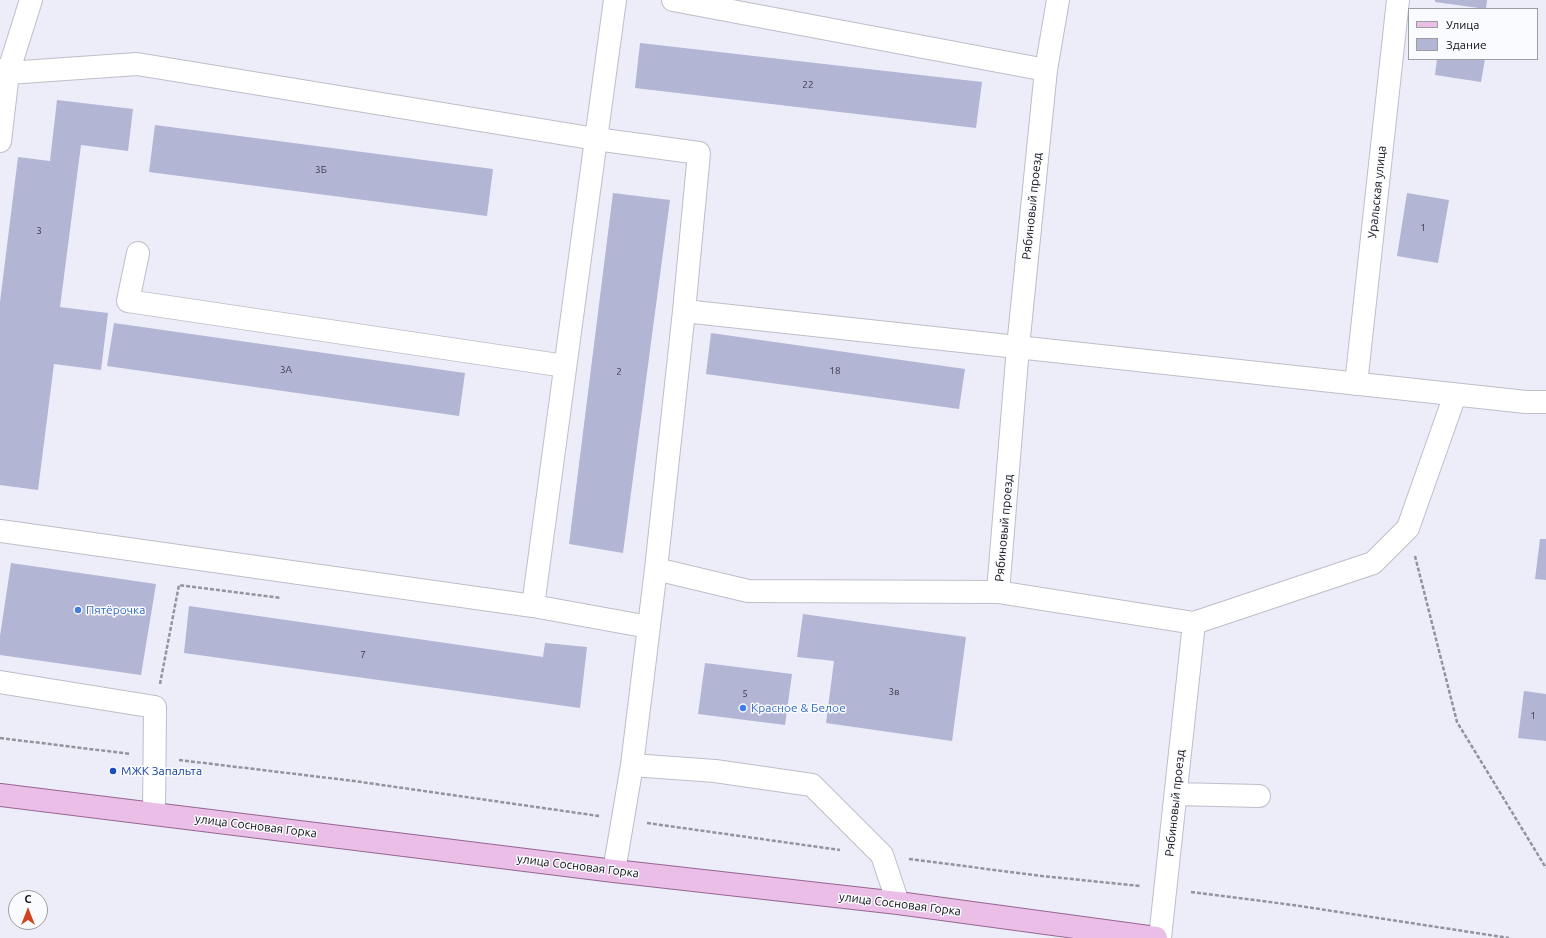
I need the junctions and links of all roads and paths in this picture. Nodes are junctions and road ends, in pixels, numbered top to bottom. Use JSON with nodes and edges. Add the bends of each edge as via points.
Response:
{"nodes":[{"id":1,"x":31,"y":0,"type":"edge"},
{"id":2,"x":615,"y":0,"type":"edge"},
{"id":3,"x":673,"y":0,"type":"edge"},
{"id":4,"x":1058,"y":0,"type":"edge"},
{"id":5,"x":1398,"y":0,"type":"edge"},
{"id":6,"x":725,"y":5,"type":"edge"},
{"id":7,"x":1046,"y":70,"type":"junction"},
{"id":8,"x":4,"y":71,"type":"edge"},
{"id":9,"x":596,"y":138,"type":"junction"},
{"id":10,"x":0,"y":141,"type":"edge"},
{"id":11,"x":138,"y":253,"type":"dead end"},
{"id":12,"x":684,"y":311,"type":"junction"},
{"id":13,"x":1018,"y":347,"type":"junction"},
{"id":14,"x":565,"y":366,"type":"junction"},
{"id":15,"x":1356,"y":384,"type":"junction"},
{"id":16,"x":1455,"y":395,"type":"junction"},
{"id":17,"x":1546,"y":402,"type":"edge"},
{"id":18,"x":1408,"y":528,"type":"junction"},
{"id":19,"x":0,"y":531,"type":"edge"},
{"id":20,"x":656,"y":569,"type":"junction"},
{"id":21,"x":998,"y":592,"type":"junction"},
{"id":22,"x":282,"y":598,"type":"dead end"},
{"id":23,"x":533,"y":606,"type":"junction"},
{"id":24,"x":1194,"y":623,"type":"junction"},
{"id":25,"x":649,"y":627,"type":"junction"},
{"id":26,"x":0,"y":682,"type":"edge"},
{"id":27,"x":156,"y":707,"type":"junction"},
{"id":28,"x":0,"y":738,"type":"edge"},
{"id":29,"x":155,"y":757,"type":"junction"},
{"id":30,"x":632,"y":765,"type":"junction"},
{"id":31,"x":1176,"y":794,"type":"junction"},
{"id":32,"x":0,"y":795,"type":"edge"},
{"id":33,"x":1259,"y":796,"type":"dead end"},
{"id":34,"x":154,"y":813,"type":"junction"},
{"id":35,"x":622,"y":820,"type":"junction"},
{"id":36,"x":844,"y":850,"type":"dead end"},
{"id":37,"x":882,"y":855,"type":"junction"},
{"id":38,"x":1546,"y":868,"type":"edge"},
{"id":39,"x":614,"y":871,"type":"junction"},
{"id":40,"x":1165,"y":889,"type":"junction"},
{"id":41,"x":898,"y":903,"type":"junction"},
{"id":42,"x":1079,"y":933,"type":"edge"},
{"id":43,"x":1156,"y":938,"type":"edge"},
{"id":44,"x":1160,"y":938,"type":"edge"},
{"id":45,"x":1509,"y":938,"type":"edge"}],
"edges":[{"from":1,"to":8,"type":"street"},
{"from":2,"to":9,"type":"street"},
{"from":3,"to":6,"type":"street"},
{"from":4,"to":7,"type":"street","name":"Рябиновый проезд"},
{"from":5,"to":15,"type":"street","name":"Уральская улица"},
{"from":6,"to":7,"type":"street"},
{"from":7,"to":13,"type":"street","name":"Рябиновый проезд"},
{"from":8,"to":9,"type":"street","via":[[136,64]]},
{"from":8,"to":10,"type":"street"},
{"from":9,"to":12,"type":"street","via":[[699,153]]},
{"from":9,"to":14,"type":"street"},
{"from":11,"to":14,"type":"street","via":[[128,301]]},
{"from":12,"to":13,"type":"street"},
{"from":12,"to":20,"type":"street"},
{"from":13,"to":15,"type":"street"},
{"from":13,"to":21,"type":"street","name":"Рябиновый проезд"},
{"from":14,"to":23,"type":"street"},
{"from":15,"to":16,"type":"street"},
{"from":16,"to":17,"type":"street"},
{"from":16,"to":18,"type":"street"},
{"from":18,"to":24,"type":"street","via":[[1373,562]]},
{"from":18,"to":38,"type":"path","via":[[1457,722]]},
{"from":19,"to":23,"type":"street"},
{"from":20,"to":21,"type":"street","via":[[748,591]]},
{"from":20,"to":25,"type":"street"},
{"from":21,"to":24,"type":"street","name":"Рябиновый проезд"},
{"from":22,"to":27,"type":"path","via":[[179,585]]},
{"from":23,"to":25,"type":"street"},
{"from":24,"to":31,"type":"street","name":"Рябиновый проезд"},
{"from":25,"to":30,"type":"street"},
{"from":26,"to":27,"type":"street"},
{"from":27,"to":29,"type":"street"},
{"from":28,"to":29,"type":"path"},
{"from":29,"to":34,"type":"street"},
{"from":29,"to":35,"type":"path","via":[[362,782]]},
{"from":30,"to":35,"type":"street"},
{"from":30,"to":37,"type":"street","via":[[714,771],[812,786]]},
{"from":31,"to":33,"type":"street"},
{"from":31,"to":40,"type":"street","name":"Рябиновый проезд"},
{"from":32,"to":34,"type":"main road","name":"улица Сосновая Горка"},
{"from":34,"to":39,"type":"main road","name":"улица Сосновая Горка"},
{"from":35,"to":36,"type":"path"},
{"from":35,"to":39,"type":"street"},
{"from":37,"to":40,"type":"path"},
{"from":37,"to":41,"type":"street"},
{"from":39,"to":41,"type":"main road","name":"улица Сосновая Горка"},
{"from":40,"to":44,"type":"street","name":"Рябиновый проезд"},
{"from":40,"to":45,"type":"path","via":[[1301,906]]},
{"from":41,"to":42,"type":"main road","name":"улица Сосновая Горка"},
{"from":42,"to":43,"type":"main road","name":"улица Сосновая Горка"}]}
